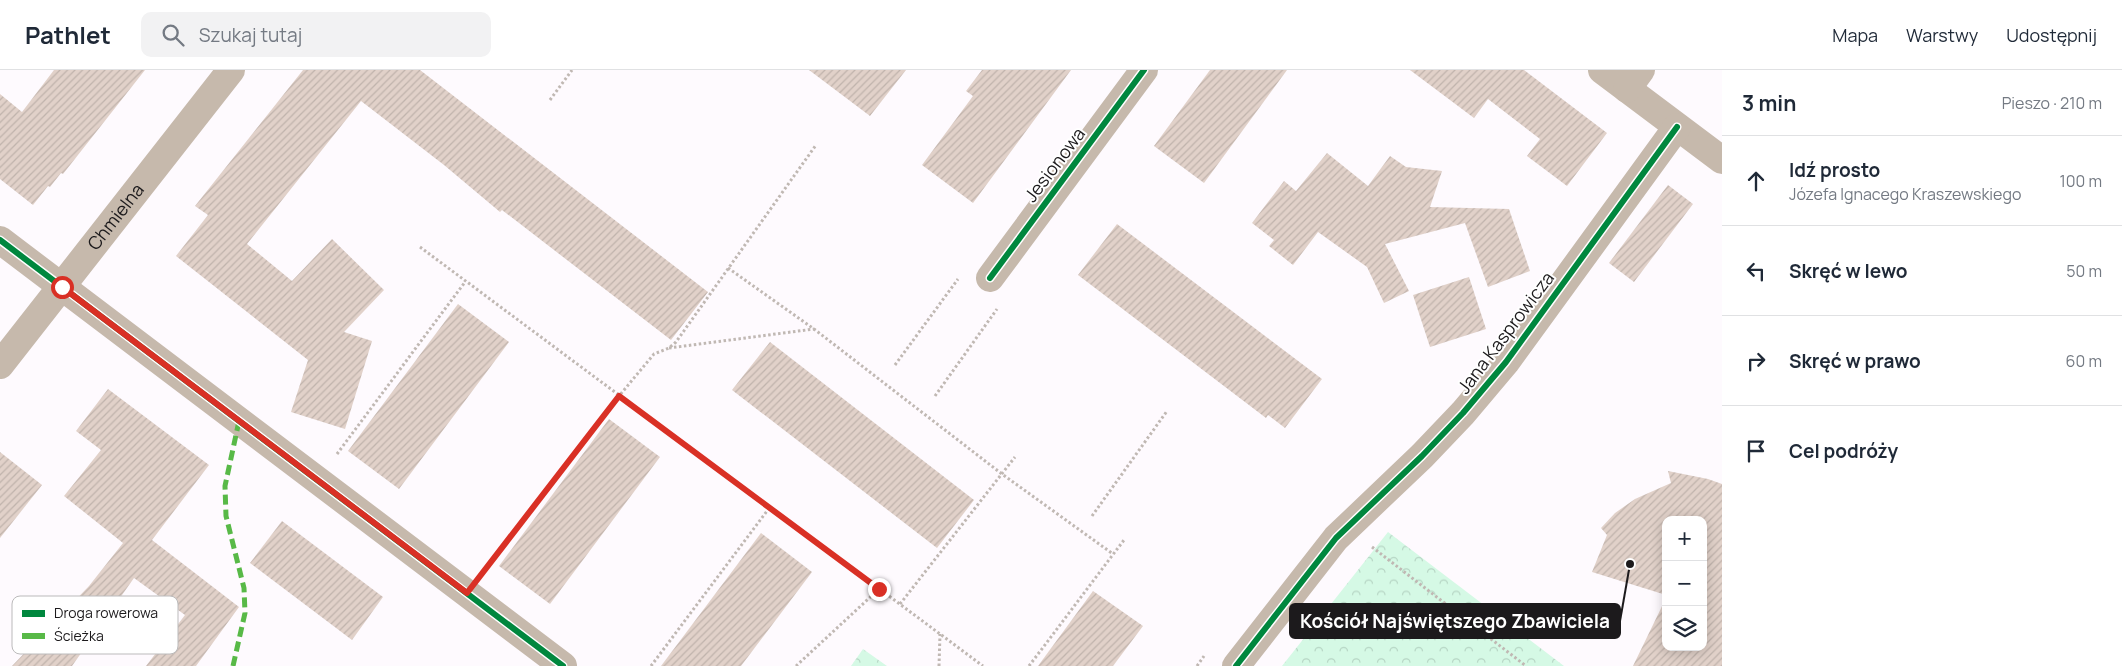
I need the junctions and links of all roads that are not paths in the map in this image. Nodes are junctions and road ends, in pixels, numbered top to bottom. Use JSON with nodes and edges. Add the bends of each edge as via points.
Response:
{"nodes":[{"id":1,"x":231,"y":70,"type":"edge"},
{"id":2,"x":1144,"y":70,"type":"edge"},
{"id":3,"x":1602,"y":70,"type":"edge"},
{"id":4,"x":1634,"y":80,"type":"edge"},
{"id":5,"x":1677,"y":127,"type":"junction"},
{"id":6,"x":1722,"y":160,"type":"edge"},
{"id":7,"x":0,"y":240,"type":"edge"},
{"id":8,"x":990,"y":278,"type":"dead end"},
{"id":9,"x":62,"y":287,"type":"junction"},
{"id":10,"x":0,"y":365,"type":"edge"},
{"id":11,"x":563,"y":666,"type":"edge"},
{"id":12,"x":1236,"y":666,"type":"edge"}],
"edges":[{"from":1,"to":9,"type":"street","name":"Chmielna"},
{"from":2,"to":8,"type":"street","name":"Jesionowa"},
{"from":3,"to":4,"type":"street"},
{"from":4,"to":5,"type":"street"},
{"from":5,"to":6,"type":"street"},
{"from":5,"to":12,"type":"street","name":"Jana Kasprowicza","via":[[1506,362],[1422,456],[1341,533]]},
{"from":7,"to":9,"type":"street"},
{"from":9,"to":10,"type":"street","name":"Chmielna"},
{"from":9,"to":11,"type":"street"}]}
